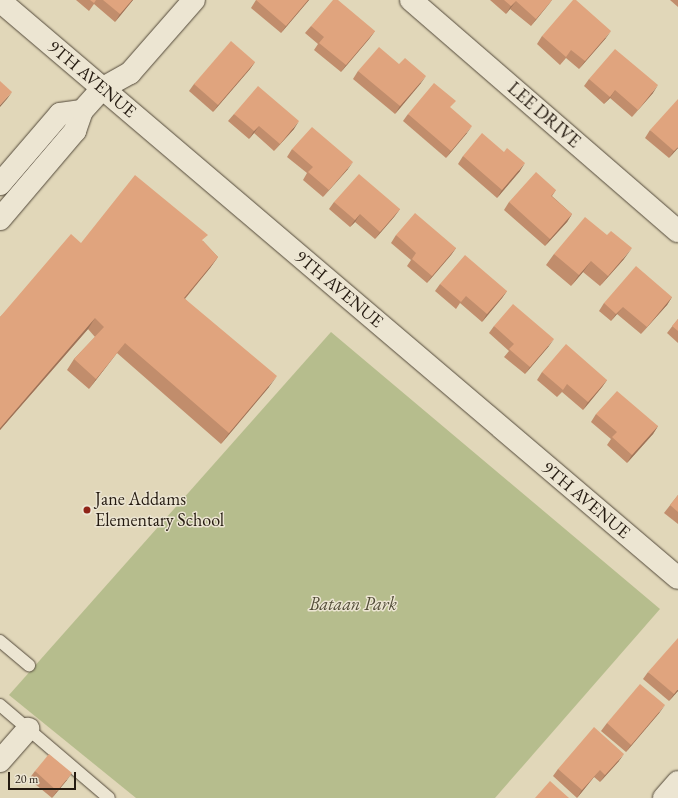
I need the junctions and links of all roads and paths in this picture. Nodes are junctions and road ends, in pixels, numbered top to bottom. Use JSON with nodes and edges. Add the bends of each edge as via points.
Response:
{"nodes":[{"id":1,"x":194,"y":0,"type":"edge"},
{"id":2,"x":411,"y":0,"type":"edge"},
{"id":3,"x":0,"y":1,"type":"edge"},
{"id":4,"x":102,"y":88,"type":"junction"},
{"id":5,"x":82,"y":111,"type":"junction"},
{"id":6,"x":0,"y":184,"type":"edge"},
{"id":7,"x":0,"y":219,"type":"edge"},
{"id":8,"x":678,"y":231,"type":"edge"},
{"id":9,"x":678,"y":578,"type":"edge"},
{"id":10,"x":0,"y":640,"type":"edge"},
{"id":11,"x":29,"y":665,"type":"dead end"},
{"id":12,"x":0,"y":705,"type":"edge"},
{"id":13,"x":28,"y":729,"type":"junction"},
{"id":14,"x":0,"y":762,"type":"edge"},
{"id":15,"x":678,"y":782,"type":"edge"},
{"id":16,"x":109,"y":798,"type":"edge"},
{"id":17,"x":664,"y":798,"type":"edge"}],
"edges":[{"from":1,"to":4,"type":"street","via":[[130,73]]},
{"from":2,"to":8,"type":"street","name":"LEE DRIVE"},
{"from":3,"to":4,"type":"street","name":"9TH AVENUE"},
{"from":4,"to":5,"type":"street"},
{"from":4,"to":9,"type":"street","name":"9TH AVENUE"},
{"from":5,"to":6,"type":"street","via":[[60,114]]},
{"from":5,"to":7,"type":"street","via":[[75,131]]},
{"from":10,"to":11,"type":"lane"},
{"from":12,"to":13,"type":"lane"},
{"from":13,"to":14,"type":"street"},
{"from":13,"to":16,"type":"lane"},
{"from":15,"to":17,"type":"street"}]}
